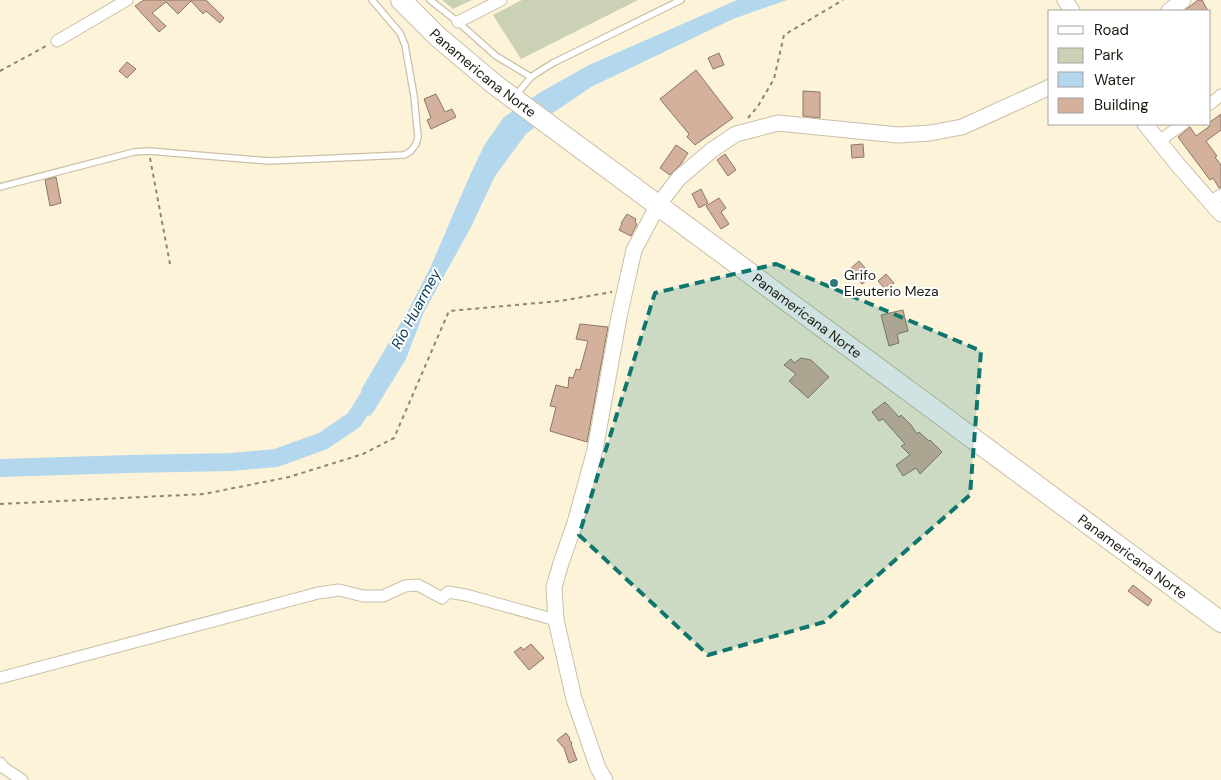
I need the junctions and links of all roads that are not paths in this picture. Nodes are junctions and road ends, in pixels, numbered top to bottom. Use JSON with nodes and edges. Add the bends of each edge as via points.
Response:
{"nodes":[{"id":1,"x":127,"y":0,"type":"edge"},
{"id":2,"x":372,"y":0,"type":"edge"},
{"id":3,"x":401,"y":0,"type":"edge"},
{"id":4,"x":430,"y":0,"type":"edge"},
{"id":5,"x":500,"y":0,"type":"edge"},
{"id":6,"x":682,"y":0,"type":"edge"},
{"id":7,"x":1183,"y":0,"type":"edge"},
{"id":8,"x":486,"y":3,"type":"edge"},
{"id":9,"x":1170,"y":10,"type":"edge"},
{"id":10,"x":458,"y":22,"type":"junction"},
{"id":11,"x":57,"y":41,"type":"road end"},
{"id":12,"x":531,"y":78,"type":"junction"},
{"id":13,"x":1048,"y":89,"type":"edge"},
{"id":14,"x":1221,"y":95,"type":"edge"},
{"id":15,"x":513,"y":99,"type":"junction"},
{"id":16,"x":1211,"y":103,"type":"edge"},
{"id":17,"x":1146,"y":125,"type":"edge"},
{"id":18,"x":1182,"y":125,"type":"edge"},
{"id":19,"x":1159,"y":142,"type":"junction"},
{"id":20,"x":0,"y":187,"type":"edge"},
{"id":21,"x":1216,"y":198,"type":"edge"},
{"id":22,"x":658,"y":205,"type":"junction"},
{"id":23,"x":1221,"y":214,"type":"edge"},
{"id":24,"x":556,"y":620,"type":"junction"},
{"id":25,"x":1221,"y":622,"type":"edge"},
{"id":26,"x":0,"y":678,"type":"edge"},
{"id":27,"x":0,"y":764,"type":"edge"},
{"id":28,"x":601,"y":776,"type":"edge"},
{"id":29,"x":22,"y":780,"type":"edge"}],
"edges":[{"from":1,"to":11,"type":"street"},
{"from":2,"to":20,"type":"lane","via":[[400,33],[405,45],[418,137],[411,151],[404,154],[269,161],[134,152]]},
{"from":3,"to":15,"type":"highway","name":"Panamericana Norte","via":[[456,54]]},
{"from":4,"to":10,"type":"lane"},
{"from":5,"to":8,"type":"street"},
{"from":6,"to":12,"type":"lane"},
{"from":7,"to":9,"type":"street"},
{"from":8,"to":10,"type":"street"},
{"from":10,"to":12,"type":"lane","via":[[496,56]]},
{"from":12,"to":15,"type":"lane"},
{"from":13,"to":22,"type":"street","via":[[962,127],[930,134],[898,135],[778,123],[736,134],[679,178]]},
{"from":14,"to":16,"type":"street"},
{"from":15,"to":22,"type":"highway","name":"Panamericana Norte"},
{"from":17,"to":19,"type":"street"},
{"from":18,"to":19,"type":"street"},
{"from":19,"to":21,"type":"street"},
{"from":21,"to":23,"type":"street"},
{"from":22,"to":24,"type":"street","via":[[634,250],[595,450],[554,587]]},
{"from":22,"to":25,"type":"highway","name":"Panamericana Norte"},
{"from":24,"to":26,"type":"street","via":[[466,595],[448,592],[442,598],[418,585],[405,586],[383,596],[363,596],[339,590]]},
{"from":24,"to":28,"type":"street","via":[[574,699]]},
{"from":27,"to":29,"type":"street"}]}
